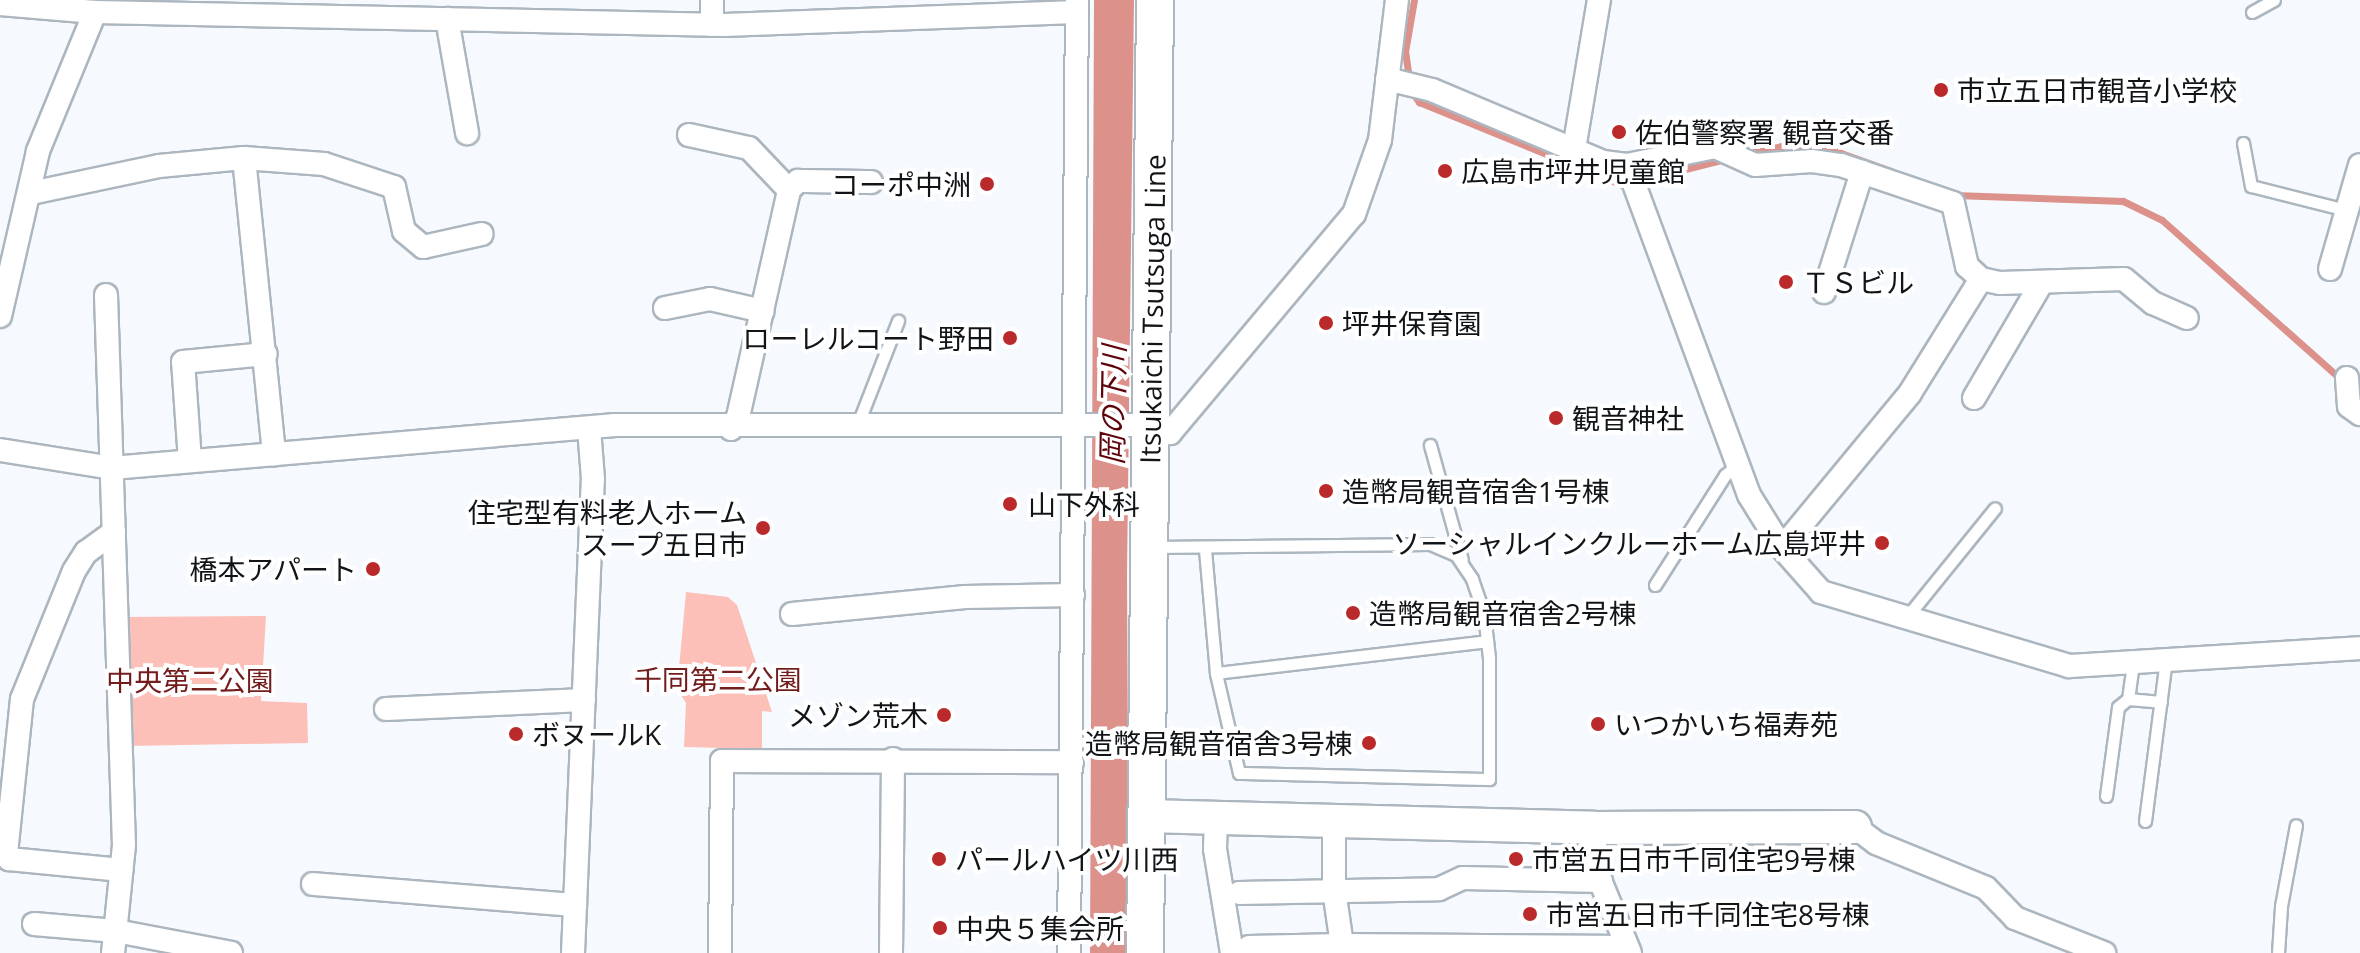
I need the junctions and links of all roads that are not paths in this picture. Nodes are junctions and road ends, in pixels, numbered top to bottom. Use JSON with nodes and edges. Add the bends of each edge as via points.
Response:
{"nodes":[{"id":1,"x":712,"y":0,"type":"edge"},
{"id":2,"x":1155,"y":0,"type":"edge"},
{"id":3,"x":1397,"y":0,"type":"edge"},
{"id":4,"x":1599,"y":0,"type":"edge"},
{"id":5,"x":2274,"y":0,"type":"edge"},
{"id":6,"x":0,"y":4,"type":"edge"},
{"id":7,"x":1077,"y":6,"type":"edge"},
{"id":8,"x":359,"y":9,"type":"edge"},
{"id":9,"x":95,"y":12,"type":"junction"},
{"id":10,"x":2252,"y":12,"type":"dead end"},
{"id":11,"x":447,"y":19,"type":"junction"},
{"id":12,"x":712,"y":25,"type":"junction"},
{"id":13,"x":1400,"y":82,"type":"junction"},
{"id":14,"x":467,"y":133,"type":"dead end"},
{"id":15,"x":689,"y":135,"type":"dead end"},
{"id":16,"x":2243,"y":143,"type":"dead end"},
{"id":17,"x":1574,"y":149,"type":"junction"},
{"id":18,"x":244,"y":158,"type":"junction"},
{"id":19,"x":1862,"y":172,"type":"junction"},
{"id":20,"x":2359,"y":172,"type":"edge"},
{"id":21,"x":1631,"y":177,"type":"junction"},
{"id":22,"x":871,"y":182,"type":"dead end"},
{"id":23,"x":789,"y":190,"type":"junction"},
{"id":24,"x":31,"y":193,"type":"junction"},
{"id":25,"x":2346,"y":210,"type":"junction"},
{"id":26,"x":482,"y":234,"type":"dead end"},
{"id":27,"x":2330,"y":269,"type":"dead end"},
{"id":28,"x":1981,"y":279,"type":"junction"},
{"id":29,"x":2042,"y":282,"type":"junction"},
{"id":30,"x":1824,"y":292,"type":"dead end"},
{"id":31,"x":106,"y":295,"type":"dead end"},
{"id":32,"x":665,"y":308,"type":"dead end"},
{"id":33,"x":763,"y":311,"type":"junction"},
{"id":34,"x":0,"y":316,"type":"edge"},
{"id":35,"x":2187,"y":318,"type":"dead end"},
{"id":36,"x":898,"y":321,"type":"dead end"},
{"id":37,"x":266,"y":354,"type":"junction"},
{"id":38,"x":2346,"y":385,"type":"dead end"},
{"id":39,"x":1974,"y":398,"type":"dead end"},
{"id":40,"x":2360,"y":414,"type":"edge"},
{"id":41,"x":1078,"y":424,"type":"junction"},
{"id":42,"x":857,"y":427,"type":"junction"},
{"id":43,"x":1145,"y":427,"type":"junction"},
{"id":44,"x":589,"y":428,"type":"junction"},
{"id":45,"x":731,"y":429,"type":"junction"},
{"id":46,"x":1430,"y":445,"type":"dead end"},
{"id":47,"x":0,"y":450,"type":"edge"},
{"id":48,"x":274,"y":454,"type":"junction"},
{"id":49,"x":190,"y":461,"type":"junction"},
{"id":50,"x":1738,"y":465,"type":"junction"},
{"id":51,"x":112,"y":468,"type":"junction"},
{"id":52,"x":1995,"y":508,"type":"dead end"},
{"id":53,"x":114,"y":532,"type":"junction"},
{"id":54,"x":1149,"y":546,"type":"junction"},
{"id":55,"x":1782,"y":548,"type":"junction"},
{"id":56,"x":1205,"y":550,"type":"junction"},
{"id":57,"x":1464,"y":567,"type":"junction"},
{"id":58,"x":1655,"y":585,"type":"dead end"},
{"id":59,"x":1073,"y":595,"type":"junction"},
{"id":60,"x":792,"y":614,"type":"dead end"},
{"id":61,"x":1906,"y":619,"type":"junction"},
{"id":62,"x":1487,"y":641,"type":"junction"},
{"id":63,"x":2360,"y":648,"type":"edge"},
{"id":64,"x":2166,"y":660,"type":"junction"},
{"id":65,"x":2133,"y":662,"type":"junction"},
{"id":66,"x":1216,"y":673,"type":"junction"},
{"id":67,"x":2128,"y":699,"type":"junction"},
{"id":68,"x":584,"y":700,"type":"junction"},
{"id":69,"x":2161,"y":702,"type":"junction"},
{"id":70,"x":386,"y":709,"type":"dead end"},
{"id":71,"x":893,"y":759,"type":"junction"},
{"id":72,"x":1072,"y":762,"type":"junction"},
{"id":73,"x":2106,"y":796,"type":"dead end"},
{"id":74,"x":1146,"y":816,"type":"junction"},
{"id":75,"x":1216,"y":820,"type":"junction"},
{"id":76,"x":2145,"y":821,"type":"dead end"},
{"id":77,"x":1334,"y":823,"type":"junction"},
{"id":78,"x":2296,"y":825,"type":"dead end"},
{"id":79,"x":1855,"y":827,"type":"joint"},
{"id":80,"x":1595,"y":828,"type":"junction"},
{"id":81,"x":121,"y":870,"type":"junction"},
{"id":82,"x":1601,"y":881,"type":"junction"},
{"id":83,"x":313,"y":884,"type":"dead end"},
{"id":84,"x":1334,"y":890,"type":"junction"},
{"id":85,"x":1239,"y":893,"type":"dead end"},
{"id":86,"x":575,"y":905,"type":"junction"},
{"id":87,"x":34,"y":924,"type":"dead end"},
{"id":88,"x":115,"y":942,"type":"edge"},
{"id":89,"x":1342,"y":945,"type":"junction"},
{"id":90,"x":1240,"y":950,"type":"edge"},
{"id":91,"x":1629,"y":950,"type":"edge"},
{"id":92,"x":231,"y":953,"type":"edge"},
{"id":93,"x":573,"y":953,"type":"edge"},
{"id":94,"x":720,"y":953,"type":"edge"},
{"id":95,"x":891,"y":953,"type":"edge"},
{"id":96,"x":1069,"y":953,"type":"edge"},
{"id":97,"x":1145,"y":953,"type":"edge"},
{"id":98,"x":2104,"y":953,"type":"edge"},
{"id":99,"x":2278,"y":953,"type":"edge"}],
"edges":[{"from":1,"to":12,"type":"street"},
{"from":2,"to":43,"type":"main road","name":"Itsukaichi Tsutsuga Line"},
{"from":3,"to":13,"type":"street"},
{"from":4,"to":17,"type":"street"},
{"from":5,"to":10,"type":"lane"},
{"from":6,"to":9,"type":"street"},
{"from":7,"to":12,"type":"street"},
{"from":7,"to":41,"type":"street"},
{"from":8,"to":9,"type":"street"},
{"from":8,"to":11,"type":"street"},
{"from":9,"to":24,"type":"street","via":[[42,141]]},
{"from":11,"to":12,"type":"street"},
{"from":11,"to":14,"type":"street"},
{"from":13,"to":17,"type":"street"},
{"from":13,"to":43,"type":"street","via":[[1345,229],[1170,433]]},
{"from":15,"to":23,"type":"street","via":[[749,148]]},
{"from":16,"to":25,"type":"lane","via":[[2251,186]]},
{"from":17,"to":21,"type":"street"},
{"from":18,"to":24,"type":"street","via":[[159,166]]},
{"from":18,"to":26,"type":"street","via":[[324,164],[394,187],[404,231],[423,247]]},
{"from":18,"to":37,"type":"street"},
{"from":19,"to":21,"type":"street","via":[[1812,161],[1748,162],[1725,148]]},
{"from":19,"to":28,"type":"street","via":[[1953,203],[1967,266]]},
{"from":19,"to":30,"type":"street"},
{"from":20,"to":25,"type":"street"},
{"from":21,"to":50,"type":"street"},
{"from":22,"to":23,"type":"street","via":[[798,181]]},
{"from":23,"to":33,"type":"street"},
{"from":24,"to":34,"type":"street"},
{"from":25,"to":27,"type":"street"},
{"from":28,"to":29,"type":"street"},
{"from":28,"to":55,"type":"street","via":[[1910,393]]},
{"from":29,"to":35,"type":"street","via":[[2124,279],[2159,307]]},
{"from":29,"to":39,"type":"street"},
{"from":31,"to":51,"type":"street"},
{"from":32,"to":33,"type":"street","via":[[710,299]]},
{"from":33,"to":45,"type":"street"},
{"from":36,"to":42,"type":"lane"},
{"from":37,"to":48,"type":"street"},
{"from":37,"to":49,"type":"street","via":[[183,362]]},
{"from":38,"to":40,"type":"street","via":[[2349,406]]},
{"from":41,"to":42,"type":"street"},
{"from":41,"to":43,"type":"street"},
{"from":41,"to":59,"type":"street"},
{"from":42,"to":45,"type":"street"},
{"from":43,"to":54,"type":"main road","name":"Itsukaichi Tsutsuga Line"},
{"from":44,"to":45,"type":"street"},
{"from":44,"to":48,"type":"street"},
{"from":44,"to":68,"type":"street","via":[[593,479]]},
{"from":46,"to":57,"type":"lane"},
{"from":47,"to":51,"type":"street"},
{"from":48,"to":49,"type":"street"},
{"from":49,"to":51,"type":"street"},
{"from":50,"to":55,"type":"street","via":[[1761,520]]},
{"from":50,"to":58,"type":"lane","via":[[1725,475]]},
{"from":51,"to":53,"type":"street"},
{"from":52,"to":61,"type":"lane"},
{"from":53,"to":81,"type":"street"},
{"from":53,"to":81,"type":"street","via":[[86,552],[74,571],[22,699],[6,853],[9,859]]},
{"from":54,"to":56,"type":"lane"},
{"from":54,"to":74,"type":"main road","name":"Itsukaichi Tsutsuga Line"},
{"from":55,"to":61,"type":"street","via":[[1821,592]]},
{"from":56,"to":57,"type":"lane","via":[[1430,544],[1456,555]]},
{"from":56,"to":66,"type":"lane"},
{"from":57,"to":62,"type":"lane","via":[[1484,614]]},
{"from":59,"to":60,"type":"street","via":[[965,597]]},
{"from":59,"to":72,"type":"street"},
{"from":61,"to":65,"type":"street","via":[[2069,666]]},
{"from":62,"to":66,"type":"lane"},
{"from":62,"to":66,"type":"lane","via":[[1489,779],[1239,773]]},
{"from":63,"to":64,"type":"street"},
{"from":64,"to":65,"type":"street"},
{"from":64,"to":69,"type":"lane"},
{"from":65,"to":67,"type":"lane"},
{"from":67,"to":69,"type":"lane"},
{"from":67,"to":73,"type":"lane","via":[[2118,707]]},
{"from":68,"to":70,"type":"street"},
{"from":68,"to":86,"type":"street"},
{"from":69,"to":76,"type":"lane"},
{"from":71,"to":72,"type":"street"},
{"from":71,"to":94,"type":"street","via":[[722,761]]},
{"from":71,"to":95,"type":"street"},
{"from":72,"to":96,"type":"street"},
{"from":74,"to":75,"type":"street"},
{"from":74,"to":97,"type":"main road","name":"Itsukaichi Tsutsuga Line"},
{"from":75,"to":77,"type":"street"},
{"from":75,"to":90,"type":"street","via":[[1215,849]]},
{"from":77,"to":80,"type":"street"},
{"from":77,"to":84,"type":"street"},
{"from":78,"to":99,"type":"lane"},
{"from":79,"to":80,"type":"street"},
{"from":79,"to":98,"type":"street","via":[[1876,843],[1986,888],[2015,918]]},
{"from":80,"to":82,"type":"street"},
{"from":81,"to":88,"type":"street"},
{"from":82,"to":84,"type":"street","via":[[1463,878],[1439,889]]},
{"from":82,"to":91,"type":"street"},
{"from":83,"to":86,"type":"street"},
{"from":84,"to":85,"type":"street"},
{"from":84,"to":89,"type":"street"},
{"from":86,"to":93,"type":"street"},
{"from":87,"to":88,"type":"street"},
{"from":88,"to":92,"type":"street"},
{"from":89,"to":90,"type":"street"},
{"from":89,"to":91,"type":"street"}]}
